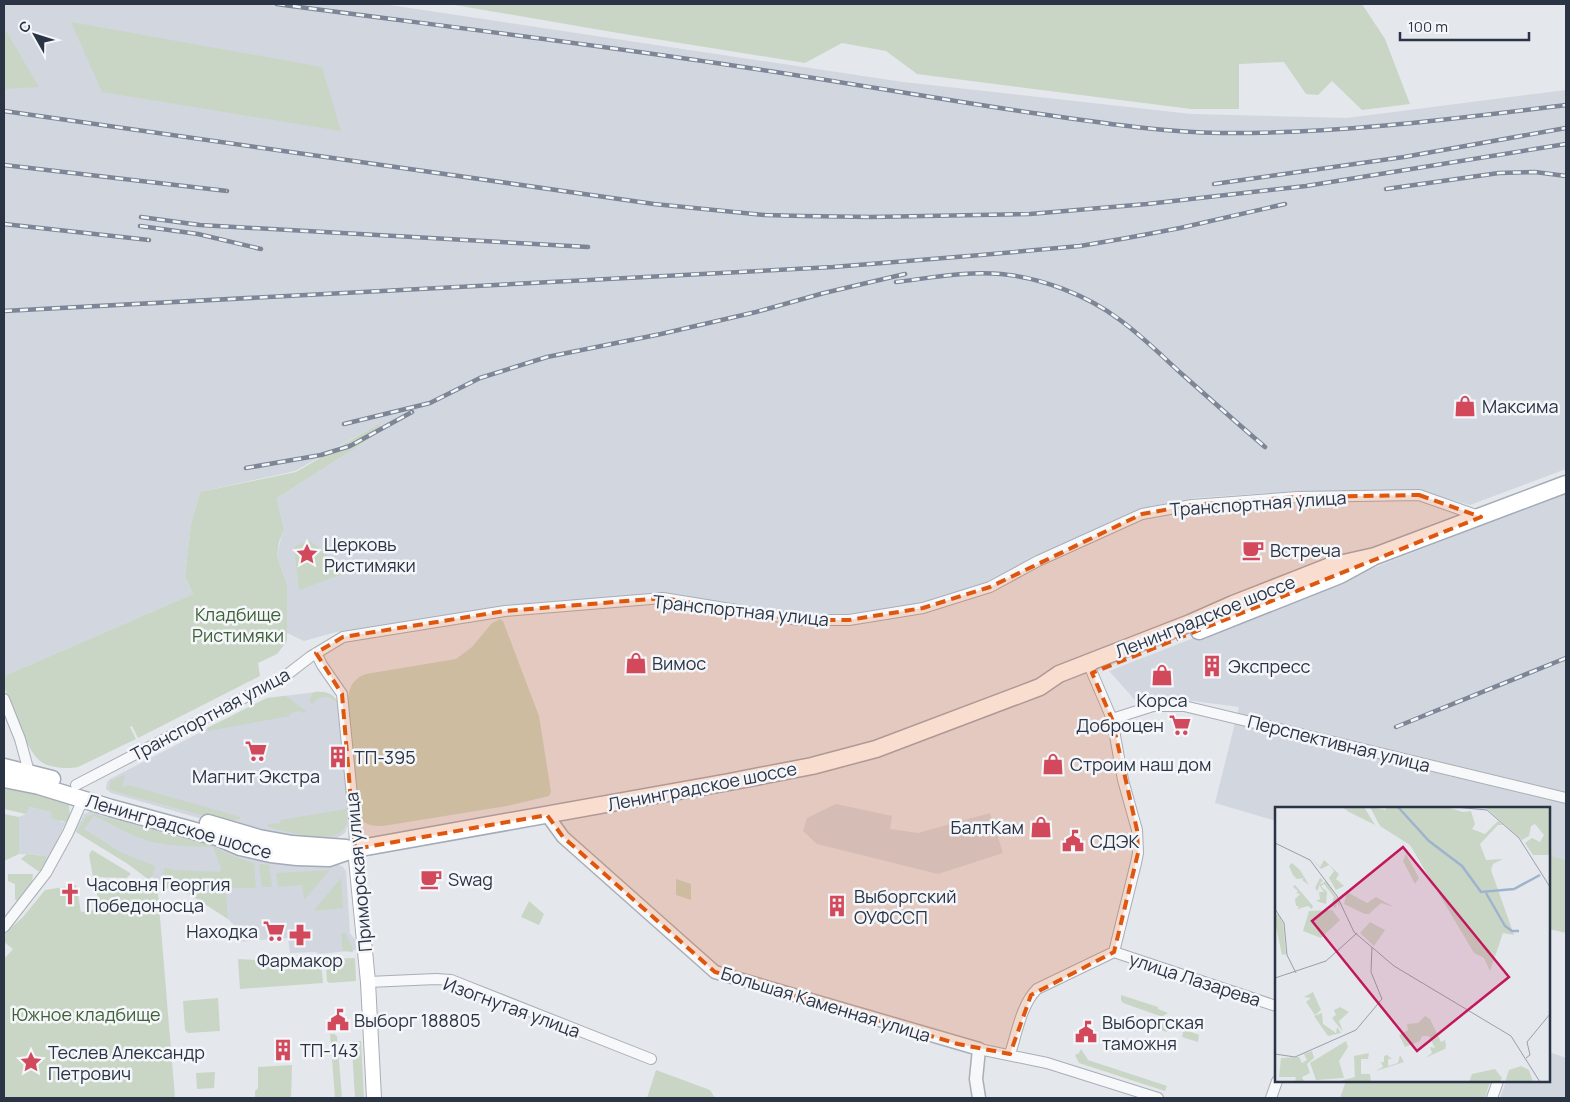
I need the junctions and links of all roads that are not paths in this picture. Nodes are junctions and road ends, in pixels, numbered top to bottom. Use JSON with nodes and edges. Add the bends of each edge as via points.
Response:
{"nodes":[{"id":1,"x":1566,"y":484,"type":"edge"},
{"id":2,"x":1481,"y":517,"type":"junction"},
{"id":3,"x":316,"y":653,"type":"junction"},
{"id":4,"x":1090,"y":668,"type":"junction"},
{"id":5,"x":4,"y":699,"type":"edge"},
{"id":6,"x":1112,"y":719,"type":"junction"},
{"id":7,"x":4,"y":767,"type":"edge"},
{"id":8,"x":29,"y":772,"type":"junction"},
{"id":9,"x":4,"y":779,"type":"edge"},
{"id":10,"x":80,"y":792,"type":"junction"},
{"id":11,"x":1566,"y":798,"type":"edge"},
{"id":12,"x":547,"y":815,"type":"junction"},
{"id":13,"x":355,"y":849,"type":"junction"},
{"id":14,"x":4,"y":927,"type":"edge"},
{"id":15,"x":1114,"y":952,"type":"junction"},
{"id":16,"x":368,"y":982,"type":"junction"},
{"id":17,"x":1275,"y":1006,"type":"edge"},
{"id":18,"x":979,"y":1049,"type":"junction"},
{"id":19,"x":1010,"y":1054,"type":"junction"},
{"id":20,"x":651,"y":1060,"type":"dead end"},
{"id":21,"x":1277,"y":1082,"type":"edge"},
{"id":22,"x":1498,"y":1082,"type":"edge"},
{"id":23,"x":374,"y":1098,"type":"edge"},
{"id":24,"x":979,"y":1098,"type":"edge"},
{"id":25,"x":1158,"y":1098,"type":"edge"},
{"id":26,"x":1271,"y":1098,"type":"edge"},
{"id":27,"x":1492,"y":1098,"type":"edge"}],
"edges":[{"from":1,"to":2,"type":"main road","name":"Ленинградское шоссе"},
{"from":2,"to":3,"type":"street","name":"Транспортная улица","via":[[1419,496],[1298,496],[1192,505],[1142,514],[1038,561],[990,587],[923,608],[849,620],[799,620],[663,598],[505,611],[343,637]]},
{"from":2,"to":4,"type":"main road","name":"Ленинградское шоссе","via":[[1375,556],[1340,575]]},
{"from":3,"to":10,"type":"street","name":"Транспортная улица","via":[[284,677]]},
{"from":3,"to":13,"type":"street","name":"Приморская улица","via":[[342,694]]},
{"from":4,"to":6,"type":"street"},
{"from":4,"to":12,"type":"main road","name":"Ленинградское шоссе","via":[[1062,685],[1040,687],[876,749],[812,766]]},
{"from":5,"to":8,"type":"street"},
{"from":6,"to":11,"type":"street","name":"Перспективная улица","via":[[1153,706],[1184,706]]},
{"from":6,"to":15,"type":"street","via":[[1137,830],[1138,853]]},
{"from":7,"to":8,"type":"main road","name":"Ленинградское шоссе"},
{"from":8,"to":10,"type":"main road","name":"Ленинградское шоссе"},
{"from":9,"to":10,"type":"main road","name":"Ленинградское шоссе"},
{"from":10,"to":13,"type":"main road","name":"Ленинградское шоссе","via":[[259,838]]},
{"from":10,"to":14,"type":"street","via":[[68,833],[46,873]]},
{"from":12,"to":13,"type":"main road","name":"Ленинградское шоссе"},
{"from":12,"to":18,"type":"street","name":"Большая Каменная улица","via":[[563,837],[715,972]]},
{"from":13,"to":16,"type":"main road","name":"Приморская улица"},
{"from":15,"to":17,"type":"street","name":"улица Лазарева"},
{"from":15,"to":19,"type":"street","via":[[1037,989],[1025,1008]]},
{"from":16,"to":20,"type":"street","name":"Изогнутая улица","via":[[451,980]]},
{"from":16,"to":23,"type":"main road","name":"Приморская улица"},
{"from":18,"to":19,"type":"street","name":"Большая Каменная улица"},
{"from":18,"to":24,"type":"street","via":[[976,1080]]},
{"from":19,"to":25,"type":"street","name":"Большая Каменная улица"},
{"from":21,"to":26,"type":"street"},
{"from":22,"to":27,"type":"street"}]}
